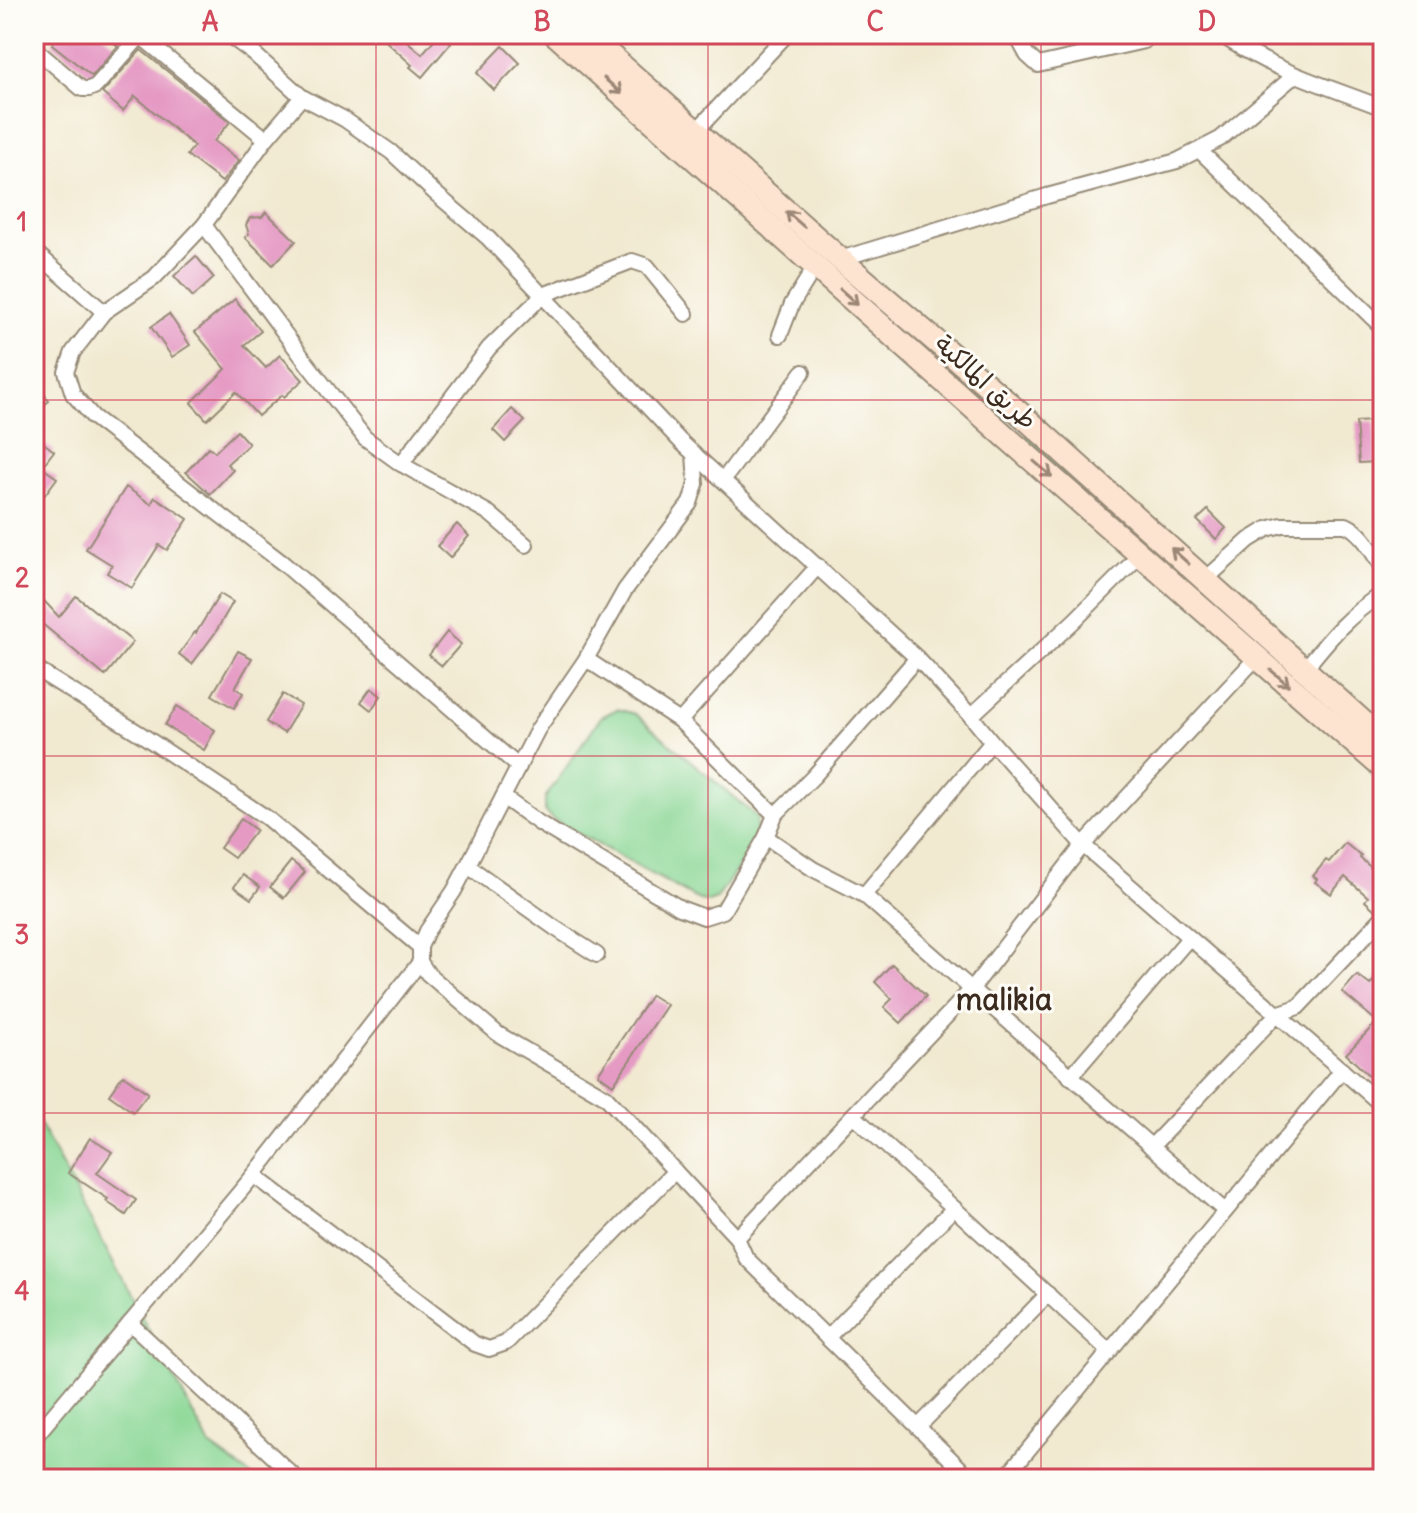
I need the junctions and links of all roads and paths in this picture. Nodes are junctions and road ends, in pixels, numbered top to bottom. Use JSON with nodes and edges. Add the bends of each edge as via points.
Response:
{"nodes":[{"id":1,"x":227,"y":34,"type":"edge"},
{"id":2,"x":555,"y":34,"type":"edge"},
{"id":3,"x":586,"y":34,"type":"edge"},
{"id":4,"x":787,"y":34,"type":"edge"},
{"id":5,"x":1024,"y":34,"type":"edge"},
{"id":6,"x":1149,"y":34,"type":"edge"},
{"id":7,"x":1220,"y":34,"type":"edge"},
{"id":8,"x":1249,"y":34,"type":"edge"},
{"id":9,"x":140,"y":35,"type":"edge"},
{"id":10,"x":34,"y":48,"type":"edge"},
{"id":11,"x":1242,"y":49,"type":"junction"},
{"id":12,"x":1294,"y":76,"type":"junction"},
{"id":13,"x":302,"y":97,"type":"junction"},
{"id":14,"x":1383,"y":108,"type":"edge"},
{"id":15,"x":661,"y":115,"type":"junction"},
{"id":16,"x":696,"y":131,"type":"junction"},
{"id":17,"x":266,"y":139,"type":"junction"},
{"id":18,"x":1200,"y":151,"type":"junction"},
{"id":19,"x":204,"y":225,"type":"junction"},
{"id":20,"x":34,"y":251,"type":"edge"},
{"id":21,"x":840,"y":259,"type":"junction"},
{"id":22,"x":815,"y":267,"type":"junction"},
{"id":23,"x":543,"y":295,"type":"junction"},
{"id":24,"x":104,"y":312,"type":"junction"},
{"id":25,"x":686,"y":314,"type":"dead end"},
{"id":26,"x":1383,"y":328,"type":"edge"},
{"id":27,"x":780,"y":335,"type":"dead end"},
{"id":28,"x":803,"y":372,"type":"dead end"},
{"id":29,"x":1023,"y":416,"type":"junction"},
{"id":30,"x":1005,"y":436,"type":"junction"},
{"id":31,"x":694,"y":453,"type":"junction"},
{"id":32,"x":401,"y":464,"type":"junction"},
{"id":33,"x":724,"y":479,"type":"junction"},
{"id":34,"x":526,"y":545,"type":"dead end"},
{"id":35,"x":1141,"y":554,"type":"junction"},
{"id":36,"x":818,"y":566,"type":"junction"},
{"id":37,"x":1383,"y":569,"type":"edge"},
{"id":38,"x":1206,"y":579,"type":"junction"},
{"id":39,"x":1383,"y":593,"type":"edge"},
{"id":40,"x":1257,"y":657,"type":"junction"},
{"id":41,"x":917,"y":658,"type":"junction"},
{"id":42,"x":586,"y":659,"type":"junction"},
{"id":43,"x":34,"y":668,"type":"edge"},
{"id":44,"x":1304,"y":670,"type":"junction"},
{"id":45,"x":971,"y":716,"type":"junction"},
{"id":46,"x":680,"y":721,"type":"junction"},
{"id":47,"x":1383,"y":740,"type":"edge"},
{"id":48,"x":992,"y":742,"type":"junction"},
{"id":49,"x":519,"y":767,"type":"junction"},
{"id":50,"x":1383,"y":768,"type":"edge"},
{"id":51,"x":503,"y":797,"type":"junction"},
{"id":52,"x":775,"y":815,"type":"junction"},
{"id":53,"x":766,"y":837,"type":"junction"},
{"id":54,"x":1083,"y":845,"type":"junction"},
{"id":55,"x":468,"y":866,"type":"junction"},
{"id":56,"x":864,"y":895,"type":"junction"},
{"id":57,"x":1383,"y":917,"type":"edge"},
{"id":58,"x":1189,"y":938,"type":"junction"},
{"id":59,"x":420,"y":955,"type":"junction"},
{"id":60,"x":597,"y":955,"type":"dead end"},
{"id":61,"x":971,"y":990,"type":"junction"},
{"id":62,"x":1277,"y":1014,"type":"junction"},
{"id":63,"x":1342,"y":1070,"type":"junction"},
{"id":64,"x":1070,"y":1077,"type":"junction"},
{"id":65,"x":1383,"y":1106,"type":"edge"},
{"id":66,"x":853,"y":1115,"type":"junction"},
{"id":67,"x":1151,"y":1147,"type":"junction"},
{"id":68,"x":675,"y":1171,"type":"junction"},
{"id":69,"x":254,"y":1175,"type":"junction"},
{"id":70,"x":954,"y":1208,"type":"junction"},
{"id":71,"x":1225,"y":1211,"type":"junction"},
{"id":72,"x":737,"y":1238,"type":"junction"},
{"id":73,"x":1048,"y":1294,"type":"junction"},
{"id":74,"x":130,"y":1323,"type":"junction"},
{"id":75,"x":827,"y":1338,"type":"junction"},
{"id":76,"x":1109,"y":1351,"type":"junction"},
{"id":77,"x":918,"y":1427,"type":"junction"},
{"id":78,"x":34,"y":1438,"type":"edge"},
{"id":79,"x":297,"y":1479,"type":"edge"},
{"id":80,"x":971,"y":1479,"type":"edge"},
{"id":81,"x":1004,"y":1479,"type":"edge"}],
"edges":[{"from":1,"to":13,"type":"street"},
{"from":2,"to":15,"type":"main road","name":"طريق المالكية","one_way":true},
{"from":3,"to":15,"type":"main road","name":"طريق المالكية"},
{"from":4,"to":16,"type":"street"},
{"from":5,"to":6,"type":"street","via":[[1021,44],[1038,65],[1144,41]]},
{"from":7,"to":11,"type":"street"},
{"from":8,"to":11,"type":"street"},
{"from":9,"to":10,"type":"street","via":[[89,89],[82,89]]},
{"from":9,"to":17,"type":"street"},
{"from":11,"to":12,"type":"street"},
{"from":12,"to":14,"type":"street"},
{"from":12,"to":18,"type":"street"},
{"from":13,"to":17,"type":"street"},
{"from":13,"to":23,"type":"street","via":[[391,152]]},
{"from":15,"to":16,"type":"main road","name":"طريق المالكية"},
{"from":15,"to":22,"type":"main road","name":"طريق المالكية"},
{"from":21,"to":16,"type":"main road","name":"طريق المالكية","one_way":true},
{"from":17,"to":19,"type":"street"},
{"from":18,"to":21,"type":"street"},
{"from":18,"to":26,"type":"street"},
{"from":19,"to":24,"type":"street","via":[[154,278]]},
{"from":19,"to":32,"type":"street","via":[[365,438]]},
{"from":20,"to":24,"type":"street"},
{"from":21,"to":29,"type":"main road","name":"طريق المالكية"},
{"from":22,"to":27,"type":"street"},
{"from":22,"to":30,"type":"main road","name":"طريق المالكية","one_way":true},
{"from":23,"to":25,"type":"street","via":[[632,261],[647,266]]},
{"from":23,"to":31,"type":"street"},
{"from":23,"to":32,"type":"street","via":[[489,348]]},
{"from":24,"to":49,"type":"street","via":[[73,352],[66,372],[73,394],[93,417],[284,564]]},
{"from":28,"to":33,"type":"street"},
{"from":29,"to":30,"type":"main road"},
{"from":38,"to":29,"type":"main road","name":"طريق المالكية","one_way":true},
{"from":30,"to":35,"type":"main road","name":"طريق المالكية","one_way":true},
{"from":31,"to":33,"type":"street"},
{"from":31,"to":42,"type":"street","via":[[696,484],[690,503],[625,590]]},
{"from":32,"to":34,"type":"street","via":[[489,513]]},
{"from":33,"to":36,"type":"street"},
{"from":35,"to":40,"type":"main road","name":"طريق المالكية"},
{"from":35,"to":45,"type":"street"},
{"from":36,"to":41,"type":"street"},
{"from":36,"to":46,"type":"street"},
{"from":37,"to":38,"type":"street","via":[[1360,535],[1346,525],[1282,525],[1249,540]]},
{"from":38,"to":44,"type":"main road","name":"طريق المالكية"},
{"from":39,"to":44,"type":"street","via":[[1344,622]]},
{"from":40,"to":50,"type":"main road","name":"طريق المالكية","one_way":true},
{"from":40,"to":54,"type":"street"},
{"from":41,"to":45,"type":"street"},
{"from":41,"to":52,"type":"street"},
{"from":42,"to":46,"type":"street"},
{"from":42,"to":49,"type":"street"},
{"from":43,"to":59,"type":"street","via":[[267,818]]},
{"from":44,"to":47,"type":"main road","name":"طريق المالكية"},
{"from":45,"to":48,"type":"street"},
{"from":46,"to":52,"type":"street"},
{"from":48,"to":54,"type":"street"},
{"from":48,"to":56,"type":"street"},
{"from":49,"to":51,"type":"street"},
{"from":51,"to":53,"type":"street","via":[[680,908],[704,917],[723,911]]},
{"from":51,"to":55,"type":"street"},
{"from":52,"to":53,"type":"street"},
{"from":53,"to":56,"type":"street"},
{"from":54,"to":58,"type":"street"},
{"from":54,"to":61,"type":"street"},
{"from":55,"to":59,"type":"street","via":[[427,931]]},
{"from":55,"to":60,"type":"street"},
{"from":56,"to":61,"type":"street"},
{"from":57,"to":62,"type":"street","via":[[1298,1007]]},
{"from":58,"to":62,"type":"street"},
{"from":58,"to":64,"type":"street"},
{"from":59,"to":68,"type":"street","via":[[428,974],[498,1034],[606,1097]]},
{"from":59,"to":69,"type":"street"},
{"from":61,"to":64,"type":"street"},
{"from":61,"to":66,"type":"street"},
{"from":62,"to":63,"type":"street"},
{"from":62,"to":67,"type":"street"},
{"from":63,"to":65,"type":"street"},
{"from":63,"to":71,"type":"street"},
{"from":64,"to":67,"type":"street"},
{"from":66,"to":70,"type":"street"},
{"from":66,"to":72,"type":"street"},
{"from":67,"to":71,"type":"street"},
{"from":68,"to":69,"type":"street","via":[[506,1343],[489,1349],[475,1344]]},
{"from":68,"to":72,"type":"street"},
{"from":69,"to":74,"type":"street"},
{"from":70,"to":73,"type":"street"},
{"from":70,"to":75,"type":"street"},
{"from":71,"to":76,"type":"street"},
{"from":72,"to":75,"type":"street","via":[[746,1258]]},
{"from":73,"to":76,"type":"street"},
{"from":73,"to":77,"type":"street"},
{"from":74,"to":78,"type":"street"},
{"from":74,"to":79,"type":"street"},
{"from":75,"to":77,"type":"street"},
{"from":76,"to":81,"type":"street"},
{"from":77,"to":80,"type":"street"}]}
